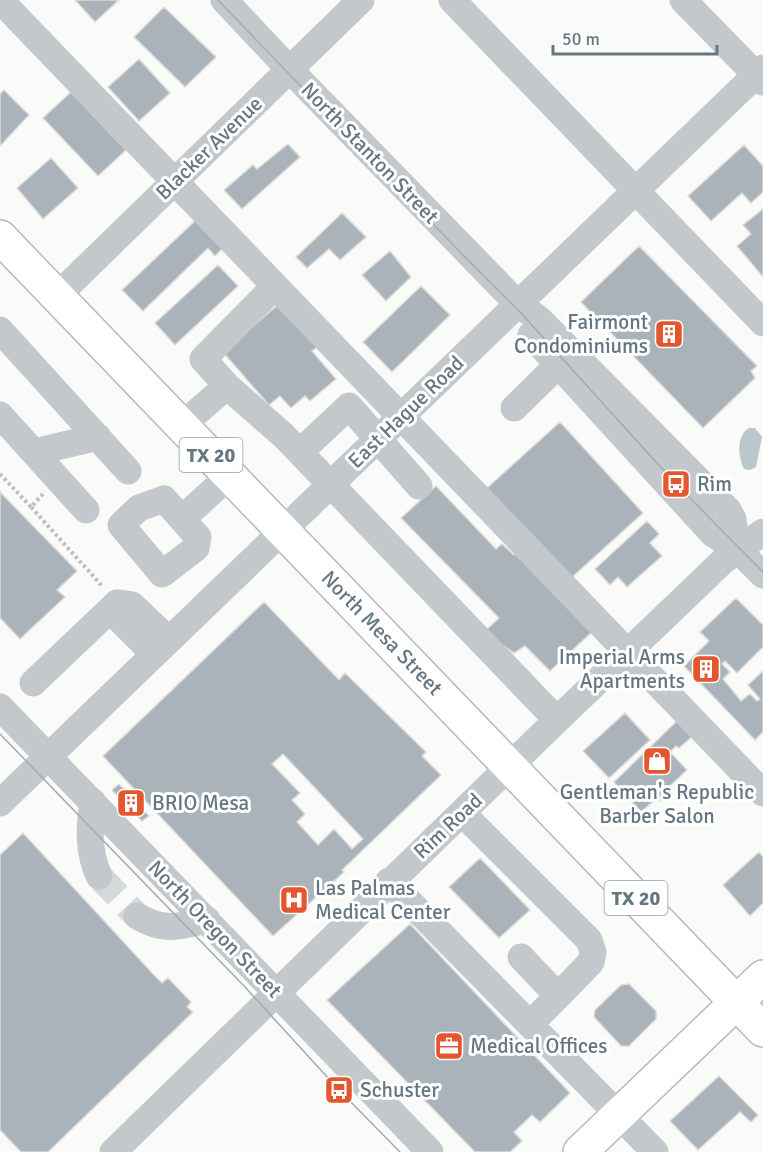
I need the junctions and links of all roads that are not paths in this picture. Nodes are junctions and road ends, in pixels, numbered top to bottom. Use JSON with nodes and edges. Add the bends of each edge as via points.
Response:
{"nodes":[{"id":1,"x":0,"y":0,"type":"edge"},
{"id":2,"x":224,"y":0,"type":"edge"},
{"id":3,"x":361,"y":0,"type":"edge"},
{"id":4,"x":452,"y":0,"type":"edge"},
{"id":5,"x":682,"y":0,"type":"edge"},
{"id":6,"x":288,"y":69,"type":"junction"},
{"id":7,"x":761,"y":75,"type":"edge"},
{"id":8,"x":175,"y":182,"type":"junction"},
{"id":9,"x":634,"y":191,"type":"junction"},
{"id":10,"x":0,"y":237,"type":"edge"},
{"id":11,"x":275,"y":286,"type":"junction"},
{"id":12,"x":57,"y":296,"type":"junction"},
{"id":13,"x":518,"y":303,"type":"junction"},
{"id":14,"x":763,"y":323,"type":"edge"},
{"id":15,"x":0,"y":330,"type":"edge"},
{"id":16,"x":558,"y":365,"type":"junction"},
{"id":17,"x":227,"y":386,"type":"junction"},
{"id":18,"x":514,"y":408,"type":"dead end"},
{"id":19,"x":0,"y":416,"type":"edge"},
{"id":20,"x":401,"y":416,"type":"junction"},
{"id":21,"x":182,"y":425,"type":"junction"},
{"id":22,"x":98,"y":437,"type":"junction"},
{"id":23,"x":377,"y":439,"type":"junction"},
{"id":24,"x":300,"y":452,"type":"junction"},
{"id":25,"x":41,"y":460,"type":"junction"},
{"id":26,"x":128,"y":471,"type":"dead end"},
{"id":27,"x":230,"y":475,"type":"junction"},
{"id":28,"x":330,"y":484,"type":"junction"},
{"id":29,"x":419,"y":486,"type":"dead end"},
{"id":30,"x":86,"y":510,"type":"dead end"},
{"id":31,"x":182,"y":519,"type":"dead end"},
{"id":32,"x":283,"y":529,"type":"junction"},
{"id":33,"x":763,"y":532,"type":"edge"},
{"id":34,"x":737,"y":549,"type":"junction"},
{"id":35,"x":763,"y":575,"type":"edge"},
{"id":36,"x":161,"y":647,"type":"junction"},
{"id":37,"x":628,"y":653,"type":"junction"},
{"id":38,"x":33,"y":683,"type":"dead end"},
{"id":39,"x":0,"y":707,"type":"edge"},
{"id":40,"x":557,"y":720,"type":"junction"},
{"id":41,"x":49,"y":757,"type":"junction"},
{"id":42,"x":510,"y":767,"type":"junction"},
{"id":43,"x":763,"y":793,"type":"edge"},
{"id":44,"x":93,"y":802,"type":"junction"},
{"id":45,"x":0,"y":803,"type":"edge"},
{"id":46,"x":462,"y":813,"type":"junction"},
{"id":47,"x":99,"y":876,"type":"tunnel mouth"},
{"id":48,"x":389,"y":881,"type":"junction"},
{"id":49,"x":137,"y":916,"type":"tunnel mouth"},
{"id":50,"x":207,"y":920,"type":"junction"},
{"id":51,"x":521,"y":957,"type":"dead end"},
{"id":52,"x":763,"y":977,"type":"edge"},
{"id":53,"x":276,"y":992,"type":"junction"},
{"id":54,"x":558,"y":996,"type":"junction"},
{"id":55,"x":737,"y":1002,"type":"junction"},
{"id":56,"x":530,"y":1024,"type":"junction"},
{"id":57,"x":763,"y":1030,"type":"edge"},
{"id":58,"x":618,"y":1114,"type":"junction"},
{"id":59,"x":113,"y":1152,"type":"edge"},
{"id":60,"x":430,"y":1152,"type":"edge"},
{"id":61,"x":580,"y":1152,"type":"edge"},
{"id":62,"x":655,"y":1152,"type":"edge"}],
"edges":[{"from":1,"to":8,"type":"street"},
{"from":2,"to":6,"type":"street","name":"North Stanton Street"},
{"from":3,"to":6,"type":"street","name":"Blacker Avenue"},
{"from":4,"to":9,"type":"street"},
{"from":5,"to":7,"type":"street"},
{"from":6,"to":8,"type":"street","name":"Blacker Avenue"},
{"from":6,"to":13,"type":"street","name":"North Stanton Street"},
{"from":7,"to":9,"type":"street","name":"East Hague Road"},
{"from":8,"to":11,"type":"street"},
{"from":8,"to":12,"type":"street","name":"Blacker Avenue"},
{"from":9,"to":13,"type":"street","name":"East Hague Road"},
{"from":9,"to":14,"type":"street"},
{"from":10,"to":12,"type":"main road","name":"North Mesa Street","number":"TX 20"},
{"from":11,"to":17,"type":"street","via":[[203,359]]},
{"from":11,"to":20,"type":"street"},
{"from":12,"to":21,"type":"main road","name":"North Mesa Street","number":"TX 20"},
{"from":13,"to":16,"type":"street","name":"North Stanton Street","via":[[528,331]]},
{"from":13,"to":20,"type":"street","name":"East Hague Road"},
{"from":13,"to":34,"type":"street","name":"North Stanton Street","via":[[539,319],[728,510]]},
{"from":15,"to":22,"type":"street"},
{"from":16,"to":18,"type":"street"},
{"from":16,"to":34,"type":"street","name":"North Stanton Street","via":[[713,534]]},
{"from":17,"to":21,"type":"street"},
{"from":17,"to":24,"type":"street"},
{"from":19,"to":25,"type":"street"},
{"from":20,"to":23,"type":"street","name":"East Hague Road"},
{"from":20,"to":37,"type":"street"},
{"from":21,"to":27,"type":"main road","name":"North Mesa Street","number":"TX 20"},
{"from":22,"to":25,"type":"street"},
{"from":22,"to":26,"type":"street"},
{"from":23,"to":24,"type":"street","via":[[349,406]]},
{"from":23,"to":28,"type":"street","name":"East Hague Road"},
{"from":23,"to":29,"type":"street"},
{"from":24,"to":28,"type":"street"},
{"from":25,"to":30,"type":"street"},
{"from":27,"to":31,"type":"street"},
{"from":27,"to":32,"type":"main road","name":"North Mesa Street","number":"TX 20"},
{"from":28,"to":32,"type":"street","name":"East Hague Road"},
{"from":28,"to":40,"type":"street"},
{"from":32,"to":36,"type":"street","name":"East Hague Road"},
{"from":32,"to":42,"type":"main road","name":"North Mesa Street","number":"TX 20"},
{"from":33,"to":34,"type":"street","name":"Rim Road"},
{"from":34,"to":35,"type":"street","name":"North Stanton Street"},
{"from":34,"to":37,"type":"street","name":"Rim Road"},
{"from":36,"to":38,"type":"street","via":[[119,619],[117,603]]},
{"from":36,"to":41,"type":"street","name":"East Hague Road"},
{"from":37,"to":40,"type":"street","name":"Rim Road"},
{"from":37,"to":43,"type":"street"},
{"from":39,"to":41,"type":"street","name":"North Oregon Street"},
{"from":40,"to":42,"type":"street","name":"Rim Road"},
{"from":41,"to":44,"type":"street","name":"North Oregon Street"},
{"from":41,"to":45,"type":"street","name":"East Hague Road"},
{"from":42,"to":46,"type":"street","name":"Rim Road"},
{"from":42,"to":55,"type":"main road","name":"North Mesa Street","number":"TX 20"},
{"from":44,"to":47,"type":"street","via":[[90,842]]},
{"from":44,"to":50,"type":"street","name":"North Oregon Street"},
{"from":46,"to":48,"type":"street","name":"Rim Road"},
{"from":46,"to":54,"type":"street","via":[[590,940],[591,962]]},
{"from":48,"to":53,"type":"street","name":"Rim Road"},
{"from":48,"to":56,"type":"street"},
{"from":49,"to":50,"type":"street","via":[[174,928]]},
{"from":50,"to":53,"type":"street","name":"North Oregon Street"},
{"from":51,"to":54,"type":"street"},
{"from":52,"to":55,"type":"main road"},
{"from":53,"to":59,"type":"street","name":"Rim Road"},
{"from":53,"to":60,"type":"street","name":"North Oregon Street"},
{"from":54,"to":56,"type":"street"},
{"from":55,"to":57,"type":"main road","name":"North Mesa Street","number":"TX 20"},
{"from":55,"to":58,"type":"main road"},
{"from":56,"to":58,"type":"street"},
{"from":58,"to":61,"type":"main road"},
{"from":58,"to":62,"type":"street"}]}
